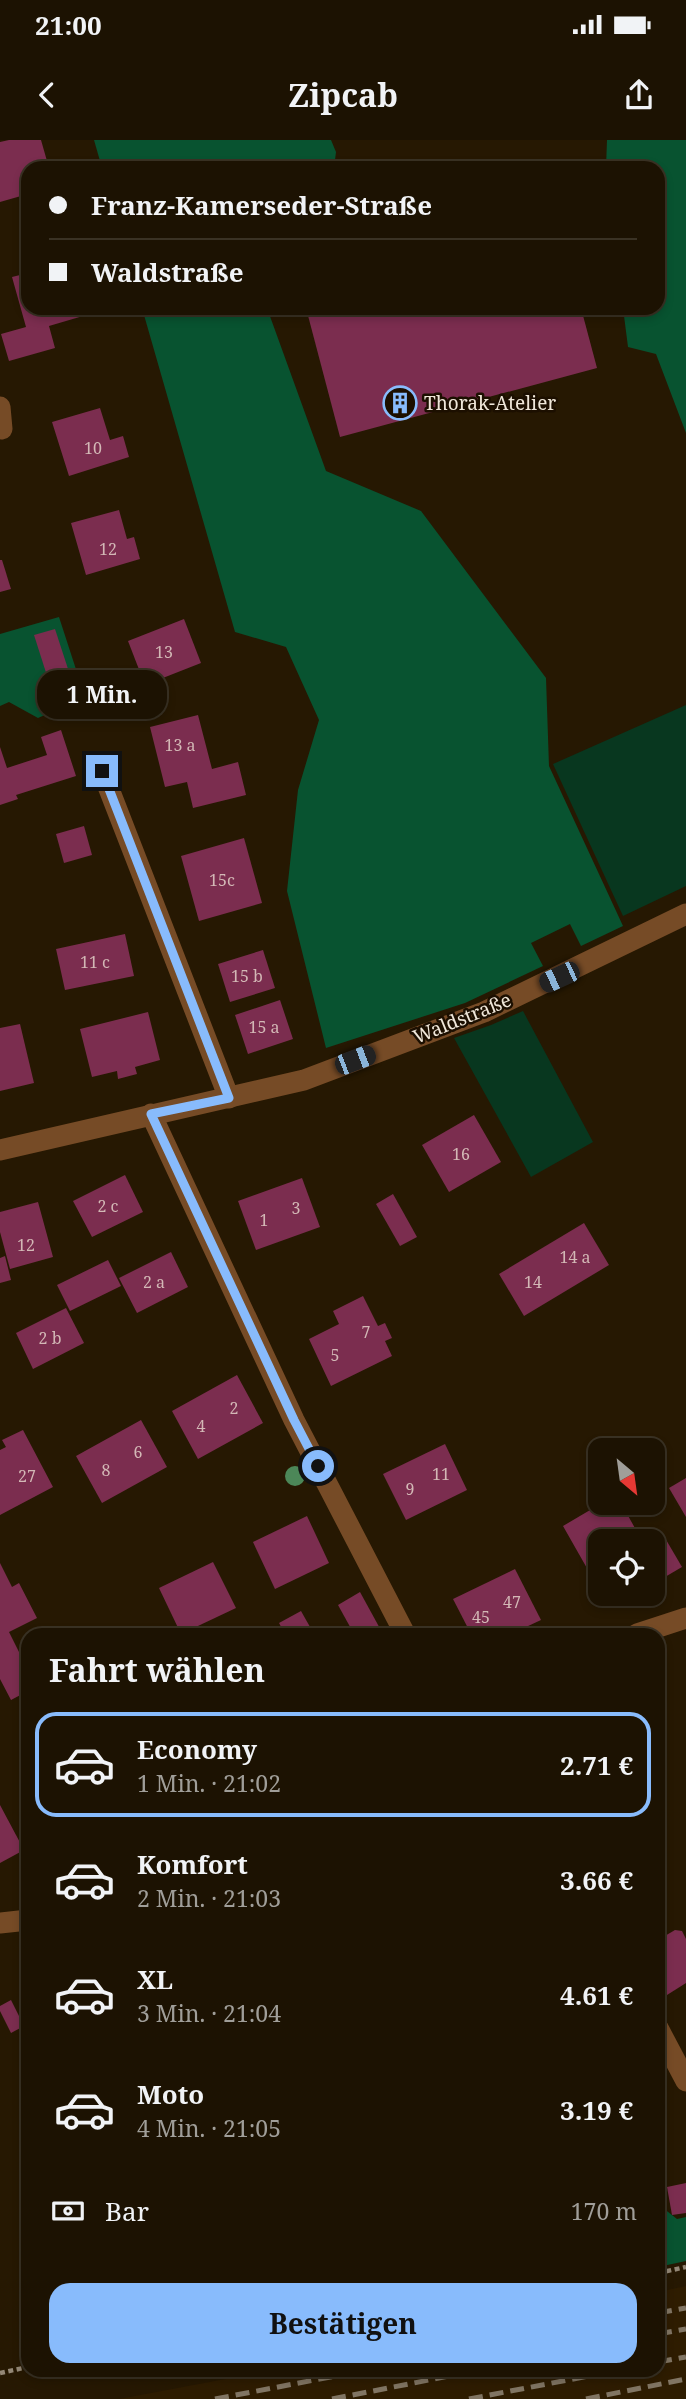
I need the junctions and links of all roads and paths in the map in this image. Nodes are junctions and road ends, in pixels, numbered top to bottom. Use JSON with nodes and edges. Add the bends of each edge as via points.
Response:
{"nodes":[{"id":1,"x":0,"y":407,"type":"edge"},
{"id":2,"x":2,"y":429,"type":"dead end"},
{"id":3,"x":102,"y":771,"type":"dead end"},
{"id":4,"x":686,"y":914,"type":"edge"},
{"id":5,"x":229,"y":1098,"type":"junction"},
{"id":6,"x":151,"y":1114,"type":"junction"},
{"id":7,"x":0,"y":1150,"type":"edge"},
{"id":8,"x":686,"y":1618,"type":"edge"},
{"id":9,"x":402,"y":1628,"type":"edge"},
{"id":10,"x":655,"y":1628,"type":"edge"},
{"id":11,"x":21,"y":1921,"type":"edge"},
{"id":12,"x":0,"y":1923,"type":"edge"},
{"id":13,"x":665,"y":2041,"type":"edge"},
{"id":14,"x":686,"y":2081,"type":"edge"},
{"id":15,"x":686,"y":2267,"type":"edge"},
{"id":16,"x":665,"y":2272,"type":"edge"},
{"id":17,"x":21,"y":2368,"type":"edge"},
{"id":18,"x":0,"y":2373,"type":"edge"}],
"edges":[{"from":1,"to":2,"type":"street"},
{"from":3,"to":5,"type":"street"},
{"from":4,"to":5,"type":"street","name":"Waldstraße","via":[[484,1012],[304,1080]]},
{"from":5,"to":6,"type":"street","name":"Waldstraße"},
{"from":6,"to":7,"type":"street","name":"Waldstraße"},
{"from":6,"to":9,"type":"street","via":[[294,1420]]},
{"from":8,"to":10,"type":"street"},
{"from":11,"to":12,"type":"street"},
{"from":13,"to":14,"type":"street"},
{"from":15,"to":16,"type":"path"},
{"from":17,"to":18,"type":"path"}]}
